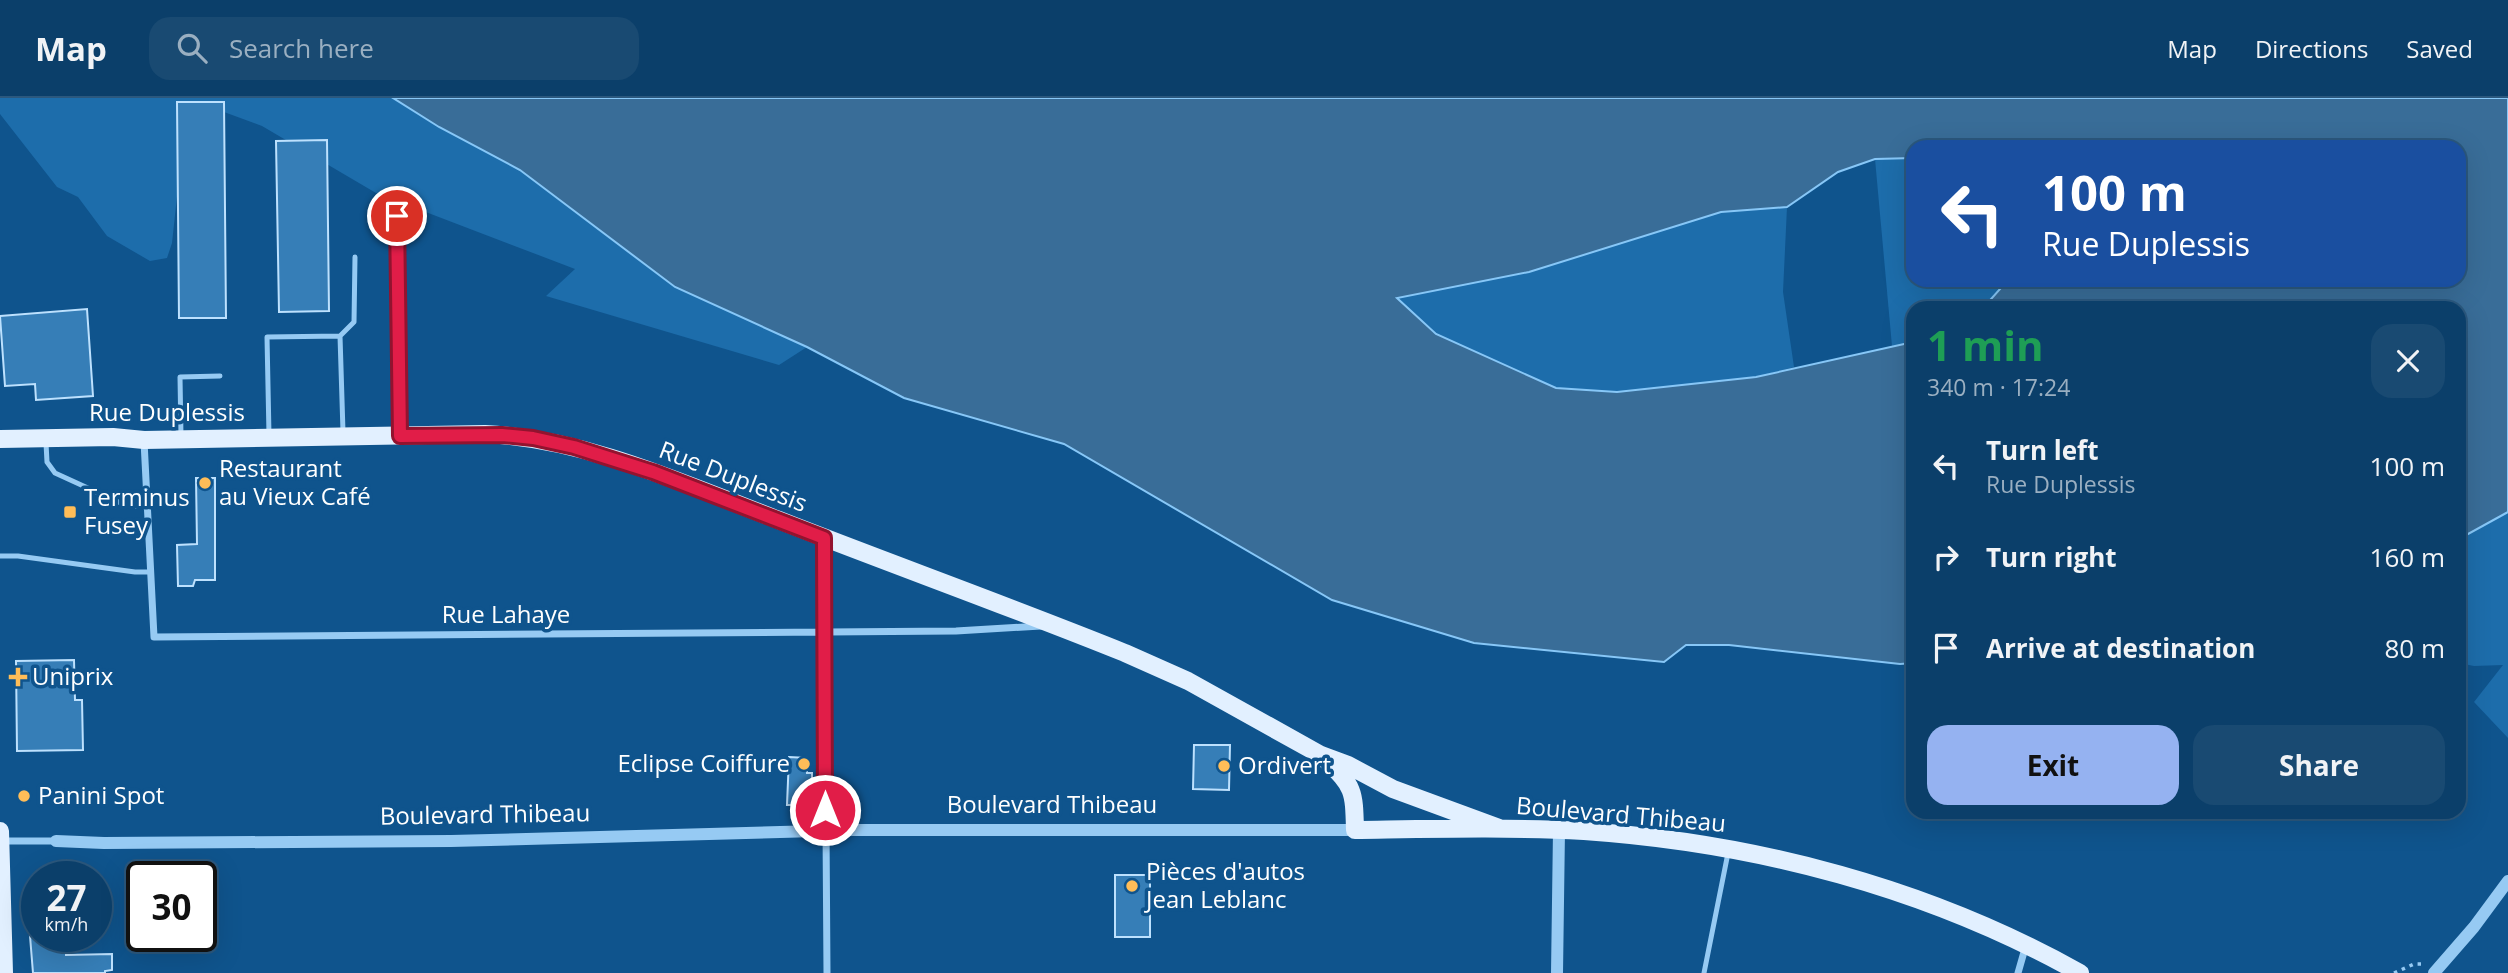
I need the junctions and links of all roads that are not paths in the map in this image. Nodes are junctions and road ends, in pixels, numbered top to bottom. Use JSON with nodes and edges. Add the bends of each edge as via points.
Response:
{"nodes":[{"id":1,"x":397,"y":216,"type":"dead end"},
{"id":2,"x":355,"y":257,"type":"dead end"},
{"id":3,"x":340,"y":336,"type":"junction"},
{"id":4,"x":220,"y":376,"type":"dead end"},
{"id":5,"x":400,"y":436,"type":"junction"},
{"id":6,"x":343,"y":437,"type":"junction"},
{"id":7,"x":46,"y":438,"type":"junction"},
{"id":8,"x":270,"y":438,"type":"junction"},
{"id":9,"x":0,"y":439,"type":"edge"},
{"id":10,"x":181,"y":439,"type":"junction"},
{"id":11,"x":144,"y":440,"type":"junction"},
{"id":12,"x":148,"y":507,"type":"junction"},
{"id":13,"x":824,"y":538,"type":"junction"},
{"id":14,"x":0,"y":556,"type":"edge"},
{"id":15,"x":151,"y":572,"type":"junction"},
{"id":16,"x":1056,"y":625,"type":"junction"},
{"id":17,"x":824,"y":632,"type":"junction"},
{"id":18,"x":1321,"y":755,"type":"junction"},
{"id":19,"x":1499,"y":828,"type":"junction"},
{"id":20,"x":1355,"y":830,"type":"junction"},
{"id":21,"x":1559,"y":830,"type":"junction"},
{"id":22,"x":0,"y":831,"type":"edge"},
{"id":23,"x":825,"y":831,"type":"junction"},
{"id":24,"x":1,"y":841,"type":"edge"},
{"id":25,"x":56,"y":841,"type":"joint"},
{"id":26,"x":1729,"y":849,"type":"junction"},
{"id":27,"x":2508,"y":881,"type":"edge"},
{"id":28,"x":2026,"y":944,"type":"junction"},
{"id":29,"x":2440,"y":971,"type":"edge"},
{"id":30,"x":4,"y":973,"type":"edge"},
{"id":31,"x":827,"y":973,"type":"edge"},
{"id":32,"x":1557,"y":973,"type":"edge"},
{"id":33,"x":1704,"y":973,"type":"edge"},
{"id":34,"x":2018,"y":973,"type":"edge"},
{"id":35,"x":2080,"y":973,"type":"edge"}],
"edges":[{"from":1,"to":5,"type":"lane"},
{"from":2,"to":3,"type":"lane","via":[[354,322]]},
{"from":3,"to":6,"type":"lane"},
{"from":3,"to":8,"type":"lane","via":[[267,337]]},
{"from":4,"to":10,"type":"lane","via":[[180,377]]},
{"from":5,"to":6,"type":"main road","name":"Rue Duplessis"},
{"from":5,"to":13,"type":"main road","name":"Rue Duplessis","via":[[502,435],[574,447]]},
{"from":6,"to":8,"type":"main road","name":"Rue Duplessis"},
{"from":7,"to":9,"type":"main road","name":"Rue Duplessis"},
{"from":7,"to":11,"type":"main road","name":"Rue Duplessis"},
{"from":7,"to":12,"type":"lane","via":[[47,462],[55,473],[125,505]]},
{"from":8,"to":10,"type":"main road","name":"Rue Duplessis"},
{"from":10,"to":11,"type":"main road","name":"Rue Duplessis"},
{"from":11,"to":12,"type":"street","name":"Rue Lahaye"},
{"from":12,"to":15,"type":"street","name":"Rue Lahaye"},
{"from":13,"to":16,"type":"main road","name":"Rue Duplessis"},
{"from":13,"to":17,"type":"street"},
{"from":14,"to":15,"type":"lane"},
{"from":15,"to":17,"type":"street","name":"Rue Lahaye","via":[[153,637]]},
{"from":16,"to":17,"type":"street","name":"Rue Lahaye"},
{"from":16,"to":18,"type":"main road","name":"Rue Duplessis","via":[[1188,681]]},
{"from":17,"to":23,"type":"street"},
{"from":18,"to":19,"type":"main road","name":"Rue Duplessis","via":[[1404,794]]},
{"from":18,"to":20,"type":"main road","name":"Rue Duplessis","via":[[1351,789]]},
{"from":19,"to":20,"type":"main road","name":"Boulevard Thibeau"},
{"from":19,"to":21,"type":"main road","name":"Boulevard Thibeau"},
{"from":20,"to":23,"type":"street","name":"Boulevard Thibeau"},
{"from":21,"to":26,"type":"main road","name":"Boulevard Thibeau"},
{"from":21,"to":32,"type":"street"},
{"from":22,"to":24,"type":"main road"},
{"from":23,"to":25,"type":"street","name":"Boulevard Thibeau","via":[[451,841]]},
{"from":23,"to":31,"type":"street"},
{"from":24,"to":25,"type":"street","name":"Boulevard Thibeau"},
{"from":24,"to":30,"type":"main road"},
{"from":26,"to":28,"type":"main road","name":"Boulevard Thibeau","via":[[1884,887]]},
{"from":26,"to":33,"type":"lane"},
{"from":27,"to":29,"type":"street"},
{"from":28,"to":34,"type":"street"},
{"from":28,"to":35,"type":"main road","name":"Boulevard Thibeau"}]}
